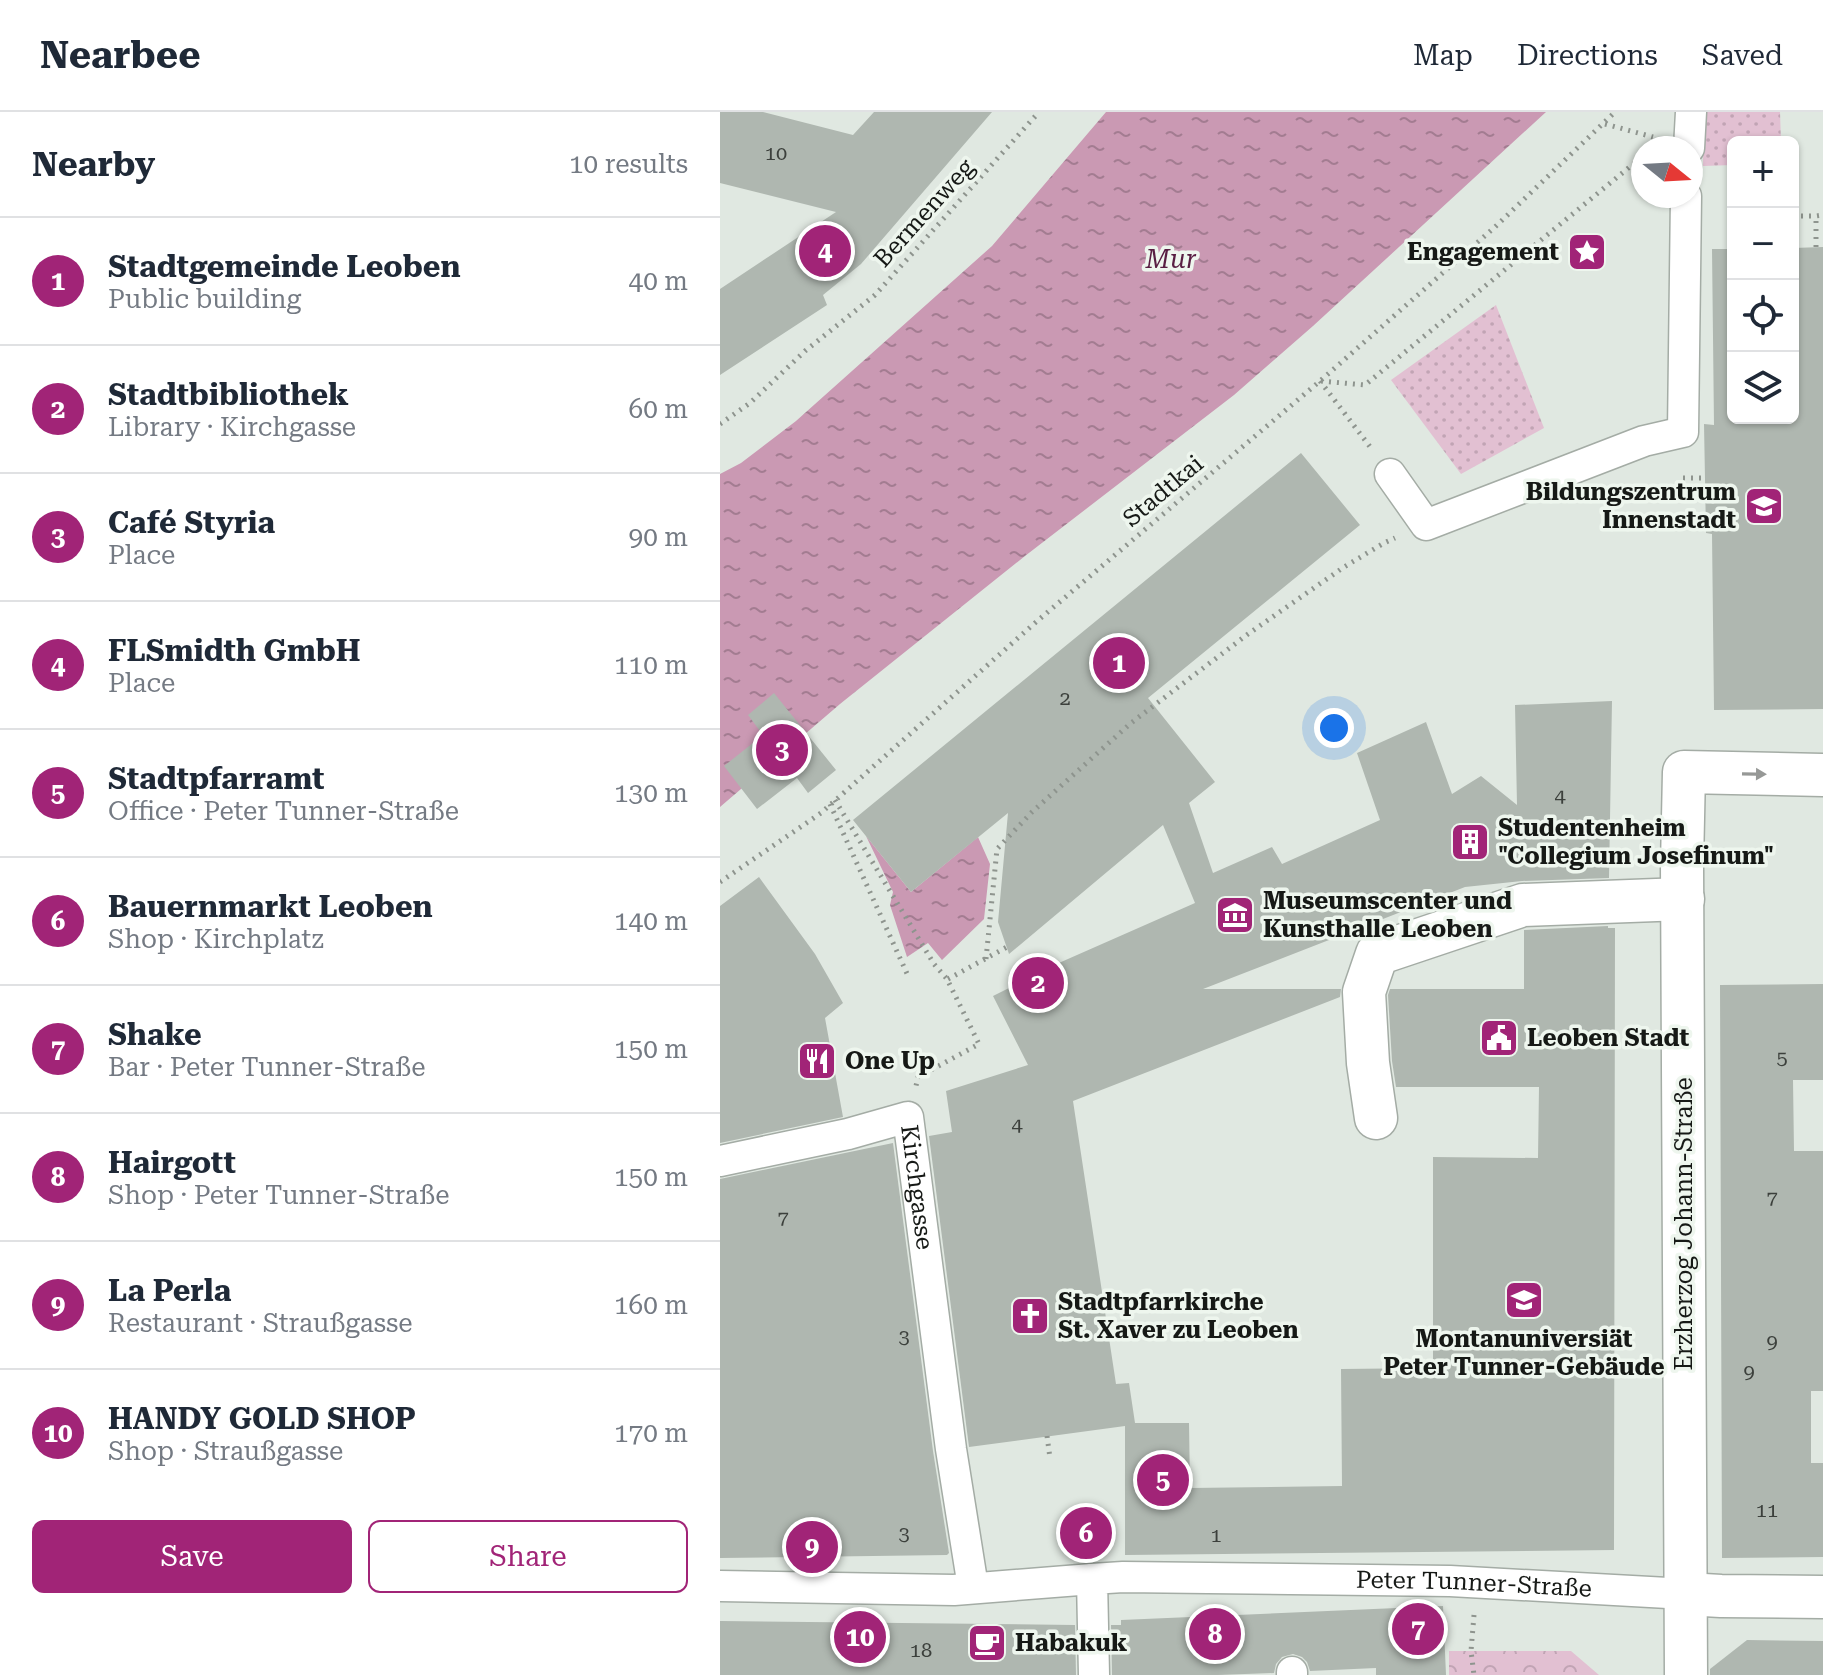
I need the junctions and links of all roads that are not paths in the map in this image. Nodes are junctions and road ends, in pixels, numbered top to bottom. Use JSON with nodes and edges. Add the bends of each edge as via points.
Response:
{"nodes":[{"id":1,"x":1691,"y":112,"type":"edge"},
{"id":2,"x":1680,"y":136,"type":"edge"},
{"id":3,"x":1686,"y":208,"type":"edge"},
{"id":4,"x":1390,"y":474,"type":"dead end"},
{"id":5,"x":1823,"y":775,"type":"edge"},
{"id":6,"x":1683,"y":899,"type":"junction"},
{"id":7,"x":1376,"y":1118,"type":"dead end"},
{"id":8,"x":720,"y":1161,"type":"edge"},
{"id":9,"x":1092,"y":1579,"type":"junction"},
{"id":10,"x":720,"y":1586,"type":"edge"},
{"id":11,"x":964,"y":1588,"type":"junction"},
{"id":12,"x":1686,"y":1594,"type":"junction"},
{"id":13,"x":1823,"y":1597,"type":"edge"},
{"id":14,"x":1094,"y":1675,"type":"edge"},
{"id":15,"x":1686,"y":1675,"type":"edge"}],
"edges":[{"from":1,"to":2,"type":"street"},
{"from":3,"to":4,"type":"street","via":[[1683,432],[1644,441],[1426,525]]},
{"from":6,"to":5,"type":"street","name":"Erzherzog Johann-Straße","one_way":true,"via":[[1684,772]]},
{"from":6,"to":7,"type":"street","via":[[1523,905],[1377,954],[1364,992]]},
{"from":6,"to":12,"type":"street","name":"Erzherzog Johann-Straße"},
{"from":8,"to":11,"type":"street","name":"Kirchgasse","via":[[908,1117]]},
{"from":9,"to":11,"type":"street","name":"Peter Tunner-Straße"},
{"from":9,"to":12,"type":"street","name":"Peter Tunner-Straße","via":[[1476,1582]]},
{"from":9,"to":14,"type":"street"},
{"from":10,"to":11,"type":"street","name":"Peter Tunner-Straße"},
{"from":12,"to":13,"type":"street","name":"Peter Tunner-Straße"},
{"from":12,"to":15,"type":"street","name":"Erzherzog Johann-Straße"}]}
